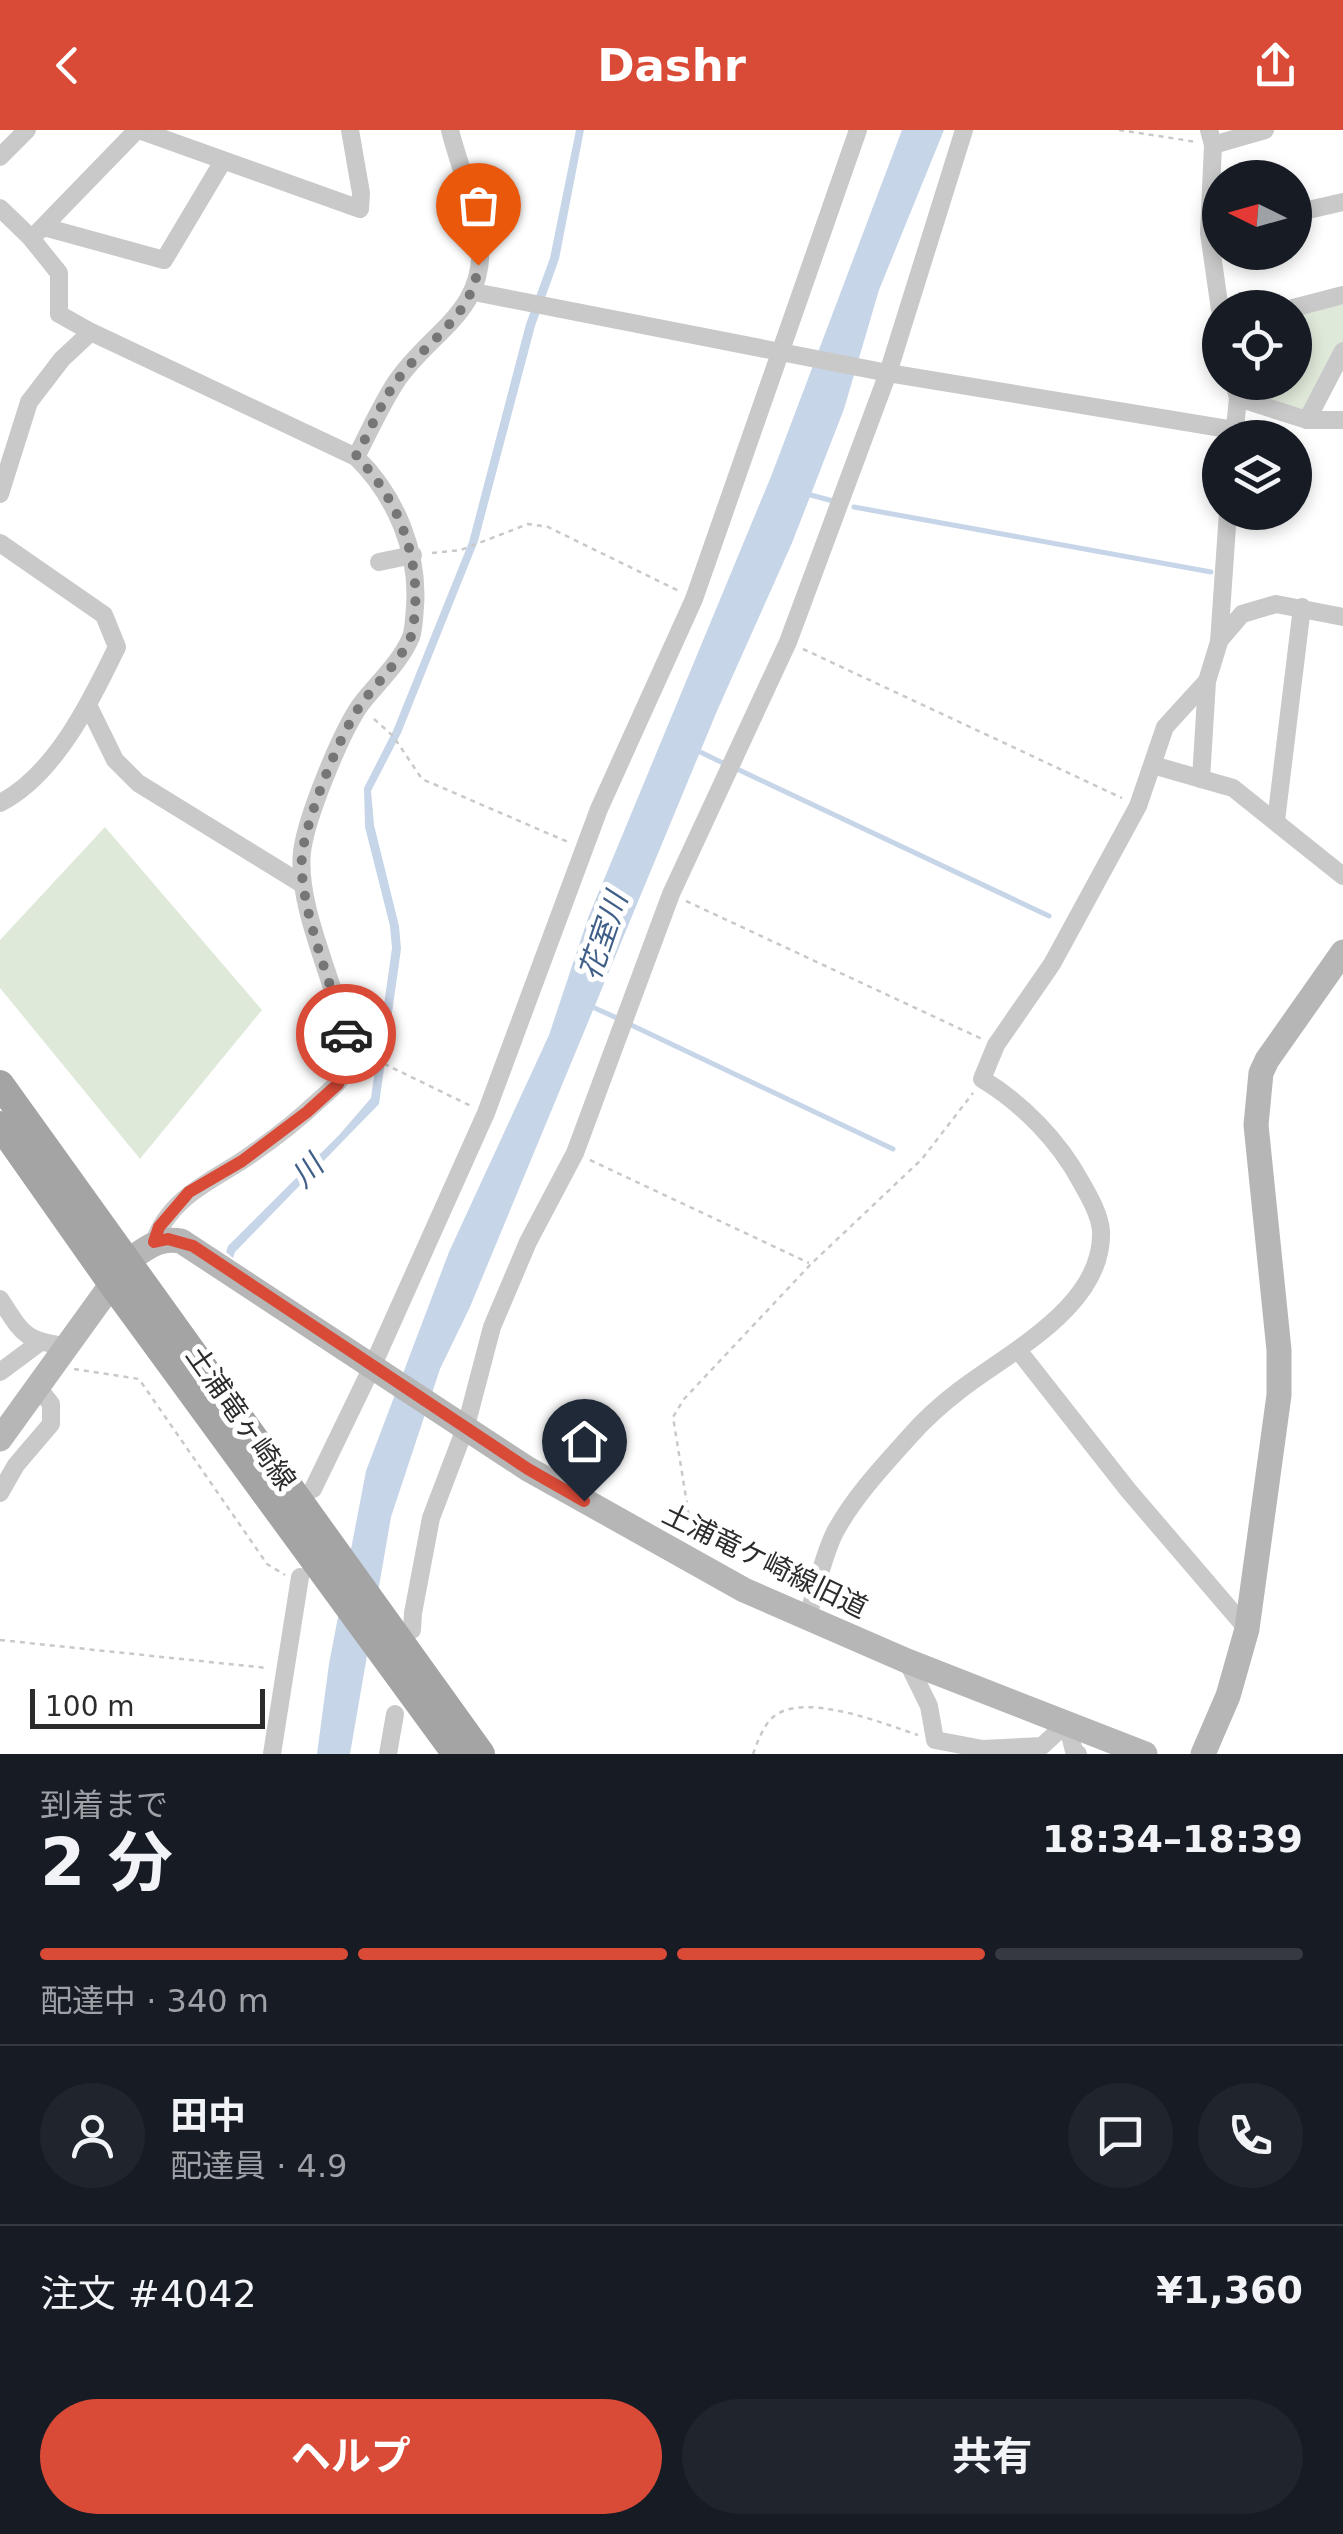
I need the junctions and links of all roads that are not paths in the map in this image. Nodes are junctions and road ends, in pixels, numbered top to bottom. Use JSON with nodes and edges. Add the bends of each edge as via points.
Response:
{"nodes":[{"id":1,"x":27,"y":130,"type":"edge"},
{"id":2,"x":138,"y":130,"type":"edge"},
{"id":3,"x":450,"y":130,"type":"edge"},
{"id":4,"x":858,"y":130,"type":"edge"},
{"id":5,"x":964,"y":130,"type":"edge"},
{"id":6,"x":1264,"y":130,"type":"edge"},
{"id":7,"x":345,"y":132,"type":"edge"},
{"id":8,"x":1211,"y":137,"type":"edge"},
{"id":9,"x":0,"y":157,"type":"edge"},
{"id":10,"x":223,"y":161,"type":"junction"},
{"id":11,"x":1343,"y":202,"type":"edge"},
{"id":12,"x":0,"y":208,"type":"edge"},
{"id":13,"x":1312,"y":209,"type":"edge"},
{"id":14,"x":37,"y":232,"type":"junction"},
{"id":15,"x":474,"y":292,"type":"junction"},
{"id":16,"x":1343,"y":295,"type":"edge"},
{"id":17,"x":1312,"y":303,"type":"edge"},
{"id":18,"x":91,"y":332,"type":"junction"},
{"id":19,"x":1343,"y":351,"type":"edge"},
{"id":20,"x":782,"y":352,"type":"junction"},
{"id":21,"x":888,"y":373,"type":"junction"},
{"id":22,"x":1259,"y":400,"type":"edge"},
{"id":23,"x":1306,"y":420,"type":"joint"},
{"id":24,"x":1312,"y":420,"type":"edge"},
{"id":25,"x":1343,"y":420,"type":"edge"},
{"id":26,"x":1202,"y":428,"type":"edge"},
{"id":27,"x":356,"y":456,"type":"junction"},
{"id":28,"x":0,"y":494,"type":"edge"},
{"id":29,"x":1227,"y":530,"type":"edge"},
{"id":30,"x":0,"y":544,"type":"edge"},
{"id":31,"x":413,"y":555,"type":"junction"},
{"id":32,"x":379,"y":562,"type":"dead end"},
{"id":33,"x":1302,"y":607,"type":"junction"},
{"id":34,"x":1343,"y":617,"type":"edge"},
{"id":35,"x":1219,"y":642,"type":"junction"},
{"id":36,"x":1207,"y":681,"type":"junction"},
{"id":37,"x":88,"y":707,"type":"junction"},
{"id":38,"x":1153,"y":764,"type":"junction"},
{"id":39,"x":1200,"y":778,"type":"junction"},
{"id":40,"x":0,"y":803,"type":"edge"},
{"id":41,"x":1276,"y":820,"type":"junction"},
{"id":42,"x":1343,"y":876,"type":"edge"},
{"id":43,"x":302,"y":884,"type":"junction"},
{"id":44,"x":1343,"y":952,"type":"edge"},
{"id":45,"x":0,"y":1084,"type":"edge"},
{"id":46,"x":0,"y":1125,"type":"edge"},
{"id":47,"x":154,"y":1242,"type":"junction"},
{"id":48,"x":130,"y":1260,"type":"junction"},
{"id":49,"x":112,"y":1284,"type":"junction"},
{"id":50,"x":0,"y":1299,"type":"edge"},
{"id":51,"x":1018,"y":1350,"type":"junction"},
{"id":52,"x":48,"y":1360,"type":"junction"},
{"id":53,"x":378,"y":1368,"type":"junction"},
{"id":54,"x":0,"y":1372,"type":"edge"},
{"id":55,"x":461,"y":1423,"type":"junction"},
{"id":56,"x":0,"y":1439,"type":"edge"},
{"id":57,"x":313,"y":1490,"type":"dead end"},
{"id":58,"x":0,"y":1493,"type":"edge"},
{"id":59,"x":308,"y":1576,"type":"junction"},
{"id":60,"x":806,"y":1619,"type":"junction"},
{"id":61,"x":1246,"y":1630,"type":"junction"},
{"id":62,"x":402,"y":1647,"type":"junction"},
{"id":63,"x":907,"y":1661,"type":"junction"},
{"id":64,"x":396,"y":1714,"type":"dead end"},
{"id":65,"x":1067,"y":1724,"type":"junction"},
{"id":66,"x":272,"y":1754,"type":"edge"},
{"id":67,"x":388,"y":1754,"type":"edge"},
{"id":68,"x":456,"y":1754,"type":"edge"},
{"id":69,"x":481,"y":1754,"type":"edge"},
{"id":70,"x":1078,"y":1754,"type":"edge"},
{"id":71,"x":1145,"y":1754,"type":"edge"},
{"id":72,"x":1204,"y":1754,"type":"edge"}],
"edges":[{"from":1,"to":9,"type":"street"},
{"from":2,"to":10,"type":"street"},
{"from":2,"to":14,"type":"street"},
{"from":3,"to":15,"type":"street","via":[[480,244]]},
{"from":4,"to":20,"type":"street"},
{"from":5,"to":21,"type":"street"},
{"from":6,"to":8,"type":"street"},
{"from":7,"to":10,"type":"street","via":[[360,210]]},
{"from":10,"to":14,"type":"street","via":[[164,260]]},
{"from":11,"to":13,"type":"street"},
{"from":12,"to":14,"type":"street"},
{"from":14,"to":18,"type":"street","via":[[59,273],[59,314]]},
{"from":15,"to":20,"type":"street"},
{"from":15,"to":27,"type":"street","via":[[397,380]]},
{"from":16,"to":17,"type":"street"},
{"from":18,"to":27,"type":"street"},
{"from":18,"to":28,"type":"street","via":[[29,402]]},
{"from":19,"to":23,"type":"street"},
{"from":20,"to":21,"type":"street"},
{"from":20,"to":53,"type":"street","via":[[694,599],[598,808],[486,1113]]},
{"from":21,"to":26,"type":"street"},
{"from":21,"to":55,"type":"street","via":[[788,642],[670,894],[575,1153],[492,1327]]},
{"from":22,"to":23,"type":"street"},
{"from":24,"to":25,"type":"street"},
{"from":27,"to":31,"type":"street","via":[[373,473]]},
{"from":29,"to":35,"type":"street"},
{"from":30,"to":37,"type":"street","via":[[104,614],[117,647]]},
{"from":31,"to":32,"type":"street"},
{"from":31,"to":43,"type":"street","via":[[412,635],[334,754],[302,849]]},
{"from":33,"to":34,"type":"street"},
{"from":33,"to":35,"type":"street","via":[[1276,604],[1242,614]]},
{"from":33,"to":41,"type":"street"},
{"from":35,"to":36,"type":"street"},
{"from":36,"to":38,"type":"street","via":[[1166,727]]},
{"from":36,"to":39,"type":"street"},
{"from":37,"to":40,"type":"street","via":[[54,755],[18,794]]},
{"from":37,"to":43,"type":"street","via":[[115,760],[138,782]]},
{"from":38,"to":39,"type":"street"},
{"from":38,"to":51,"type":"street","via":[[1138,806],[982,1079],[1012,1096],[1072,1166],[1101,1230],[1090,1273],[1074,1298],[1046,1331]]},
{"from":39,"to":41,"type":"street","via":[[1232,788]]},
{"from":41,"to":42,"type":"street"},
{"from":43,"to":47,"type":"street","via":[[346,1034],[348,1065],[307,1112],[189,1192]]},
{"from":44,"to":61,"type":"street","via":[[1261,1072],[1256,1125],[1280,1395]]},
{"from":45,"to":48,"type":"main road","name":"土浦竜ヶ崎線"},
{"from":46,"to":49,"type":"main road","name":"土浦竜ヶ崎線"},
{"from":47,"to":48,"type":"street"},
{"from":47,"to":53,"type":"street","name":"土浦竜ケ崎線旧道","via":[[193,1246]]},
{"from":48,"to":49,"type":"street"},
{"from":48,"to":62,"type":"main road","name":"土浦竜ヶ崎線"},
{"from":49,"to":52,"type":"street"},
{"from":49,"to":59,"type":"main road","name":"土浦竜ヶ崎線"},
{"from":50,"to":52,"type":"street"},
{"from":51,"to":60,"type":"street","via":[[924,1422],[854,1502],[833,1536]]},
{"from":51,"to":61,"type":"street"},
{"from":52,"to":54,"type":"street"},
{"from":52,"to":56,"type":"street"},
{"from":52,"to":58,"type":"street","via":[[51,1424]]},
{"from":53,"to":55,"type":"street","name":"土浦竜ケ崎線旧道"},
{"from":53,"to":57,"type":"street"},
{"from":55,"to":60,"type":"street","name":"土浦竜ケ崎線旧道","via":[[528,1469]]},
{"from":55,"to":62,"type":"street"},
{"from":59,"to":62,"type":"main road","name":"土浦竜ヶ崎線"},
{"from":59,"to":66,"type":"street"},
{"from":60,"to":63,"type":"street","name":"土浦竜ケ崎線旧道"},
{"from":61,"to":72,"type":"street"},
{"from":62,"to":68,"type":"main road","name":"土浦竜ヶ崎線"},
{"from":62,"to":69,"type":"main road","name":"土浦竜ヶ崎線"},
{"from":63,"to":65,"type":"street","name":"土浦竜ケ崎線旧道"},
{"from":63,"to":65,"type":"street","via":[[930,1706],[934,1740],[983,1750],[1042,1746]]},
{"from":64,"to":67,"type":"street"},
{"from":65,"to":70,"type":"street"},
{"from":65,"to":71,"type":"street","name":"土浦竜ケ崎線旧道"}]}
